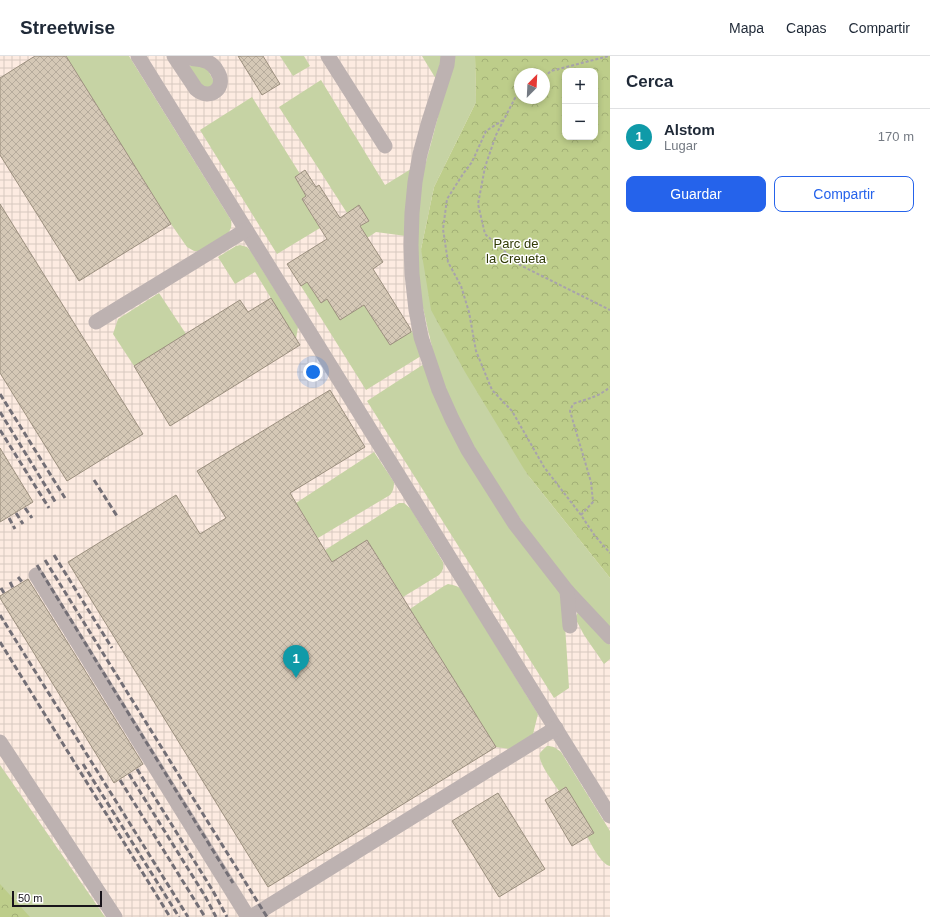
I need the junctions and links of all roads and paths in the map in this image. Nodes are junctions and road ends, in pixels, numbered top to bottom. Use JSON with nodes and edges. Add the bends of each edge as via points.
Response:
{"nodes":[{"id":1,"x":138,"y":56,"type":"edge"},
{"id":2,"x":328,"y":56,"type":"edge"},
{"id":3,"x":448,"y":56,"type":"edge"},
{"id":4,"x":609,"y":56,"type":"edge"},
{"id":5,"x":550,"y":72,"type":"edge"},
{"id":6,"x":514,"y":100,"type":"edge"},
{"id":7,"x":503,"y":120,"type":"junction"},
{"id":8,"x":385,"y":146,"type":"dead end"},
{"id":9,"x":246,"y":230,"type":"junction"},
{"id":10,"x":610,"y":310,"type":"edge"},
{"id":11,"x":96,"y":322,"type":"dead end"},
{"id":12,"x":610,"y":387,"type":"edge"},
{"id":13,"x":581,"y":514,"type":"junction"},
{"id":14,"x":610,"y":554,"type":"edge"},
{"id":15,"x":36,"y":575,"type":"dead end"},
{"id":16,"x":568,"y":591,"type":"junction"},
{"id":17,"x":570,"y":626,"type":"dead end"},
{"id":18,"x":610,"y":637,"type":"edge"},
{"id":19,"x":556,"y":728,"type":"junction"},
{"id":20,"x":0,"y":742,"type":"edge"},
{"id":21,"x":610,"y":816,"type":"edge"},
{"id":22,"x":115,"y":917,"type":"edge"},
{"id":23,"x":249,"y":917,"type":"edge"}],
"edges":[{"from":1,"to":9,"type":"lane"},
{"from":2,"to":8,"type":"lane"},
{"from":3,"to":16,"type":"lane","via":[[420,154],[413,197],[412,274],[421,337],[439,390],[468,450],[515,524]]},
{"from":4,"to":5,"type":"path"},
{"from":6,"to":7,"type":"path"},
{"from":7,"to":10,"type":"path","via":[[485,167],[478,204],[485,234],[520,265]]},
{"from":7,"to":13,"type":"path","via":[[486,131],[472,162],[447,199],[443,230],[448,262],[461,286],[470,312],[476,350],[492,390],[512,410],[544,467]]},
{"from":9,"to":11,"type":"lane"},
{"from":9,"to":19,"type":"lane"},
{"from":12,"to":13,"type":"path","via":[[603,393],[573,404],[570,411],[591,482],[592,502]]},
{"from":13,"to":14,"type":"path"},
{"from":15,"to":23,"type":"lane"},
{"from":16,"to":17,"type":"lane"},
{"from":16,"to":18,"type":"lane"},
{"from":19,"to":21,"type":"lane"},
{"from":19,"to":23,"type":"lane"},
{"from":20,"to":22,"type":"lane"}]}
